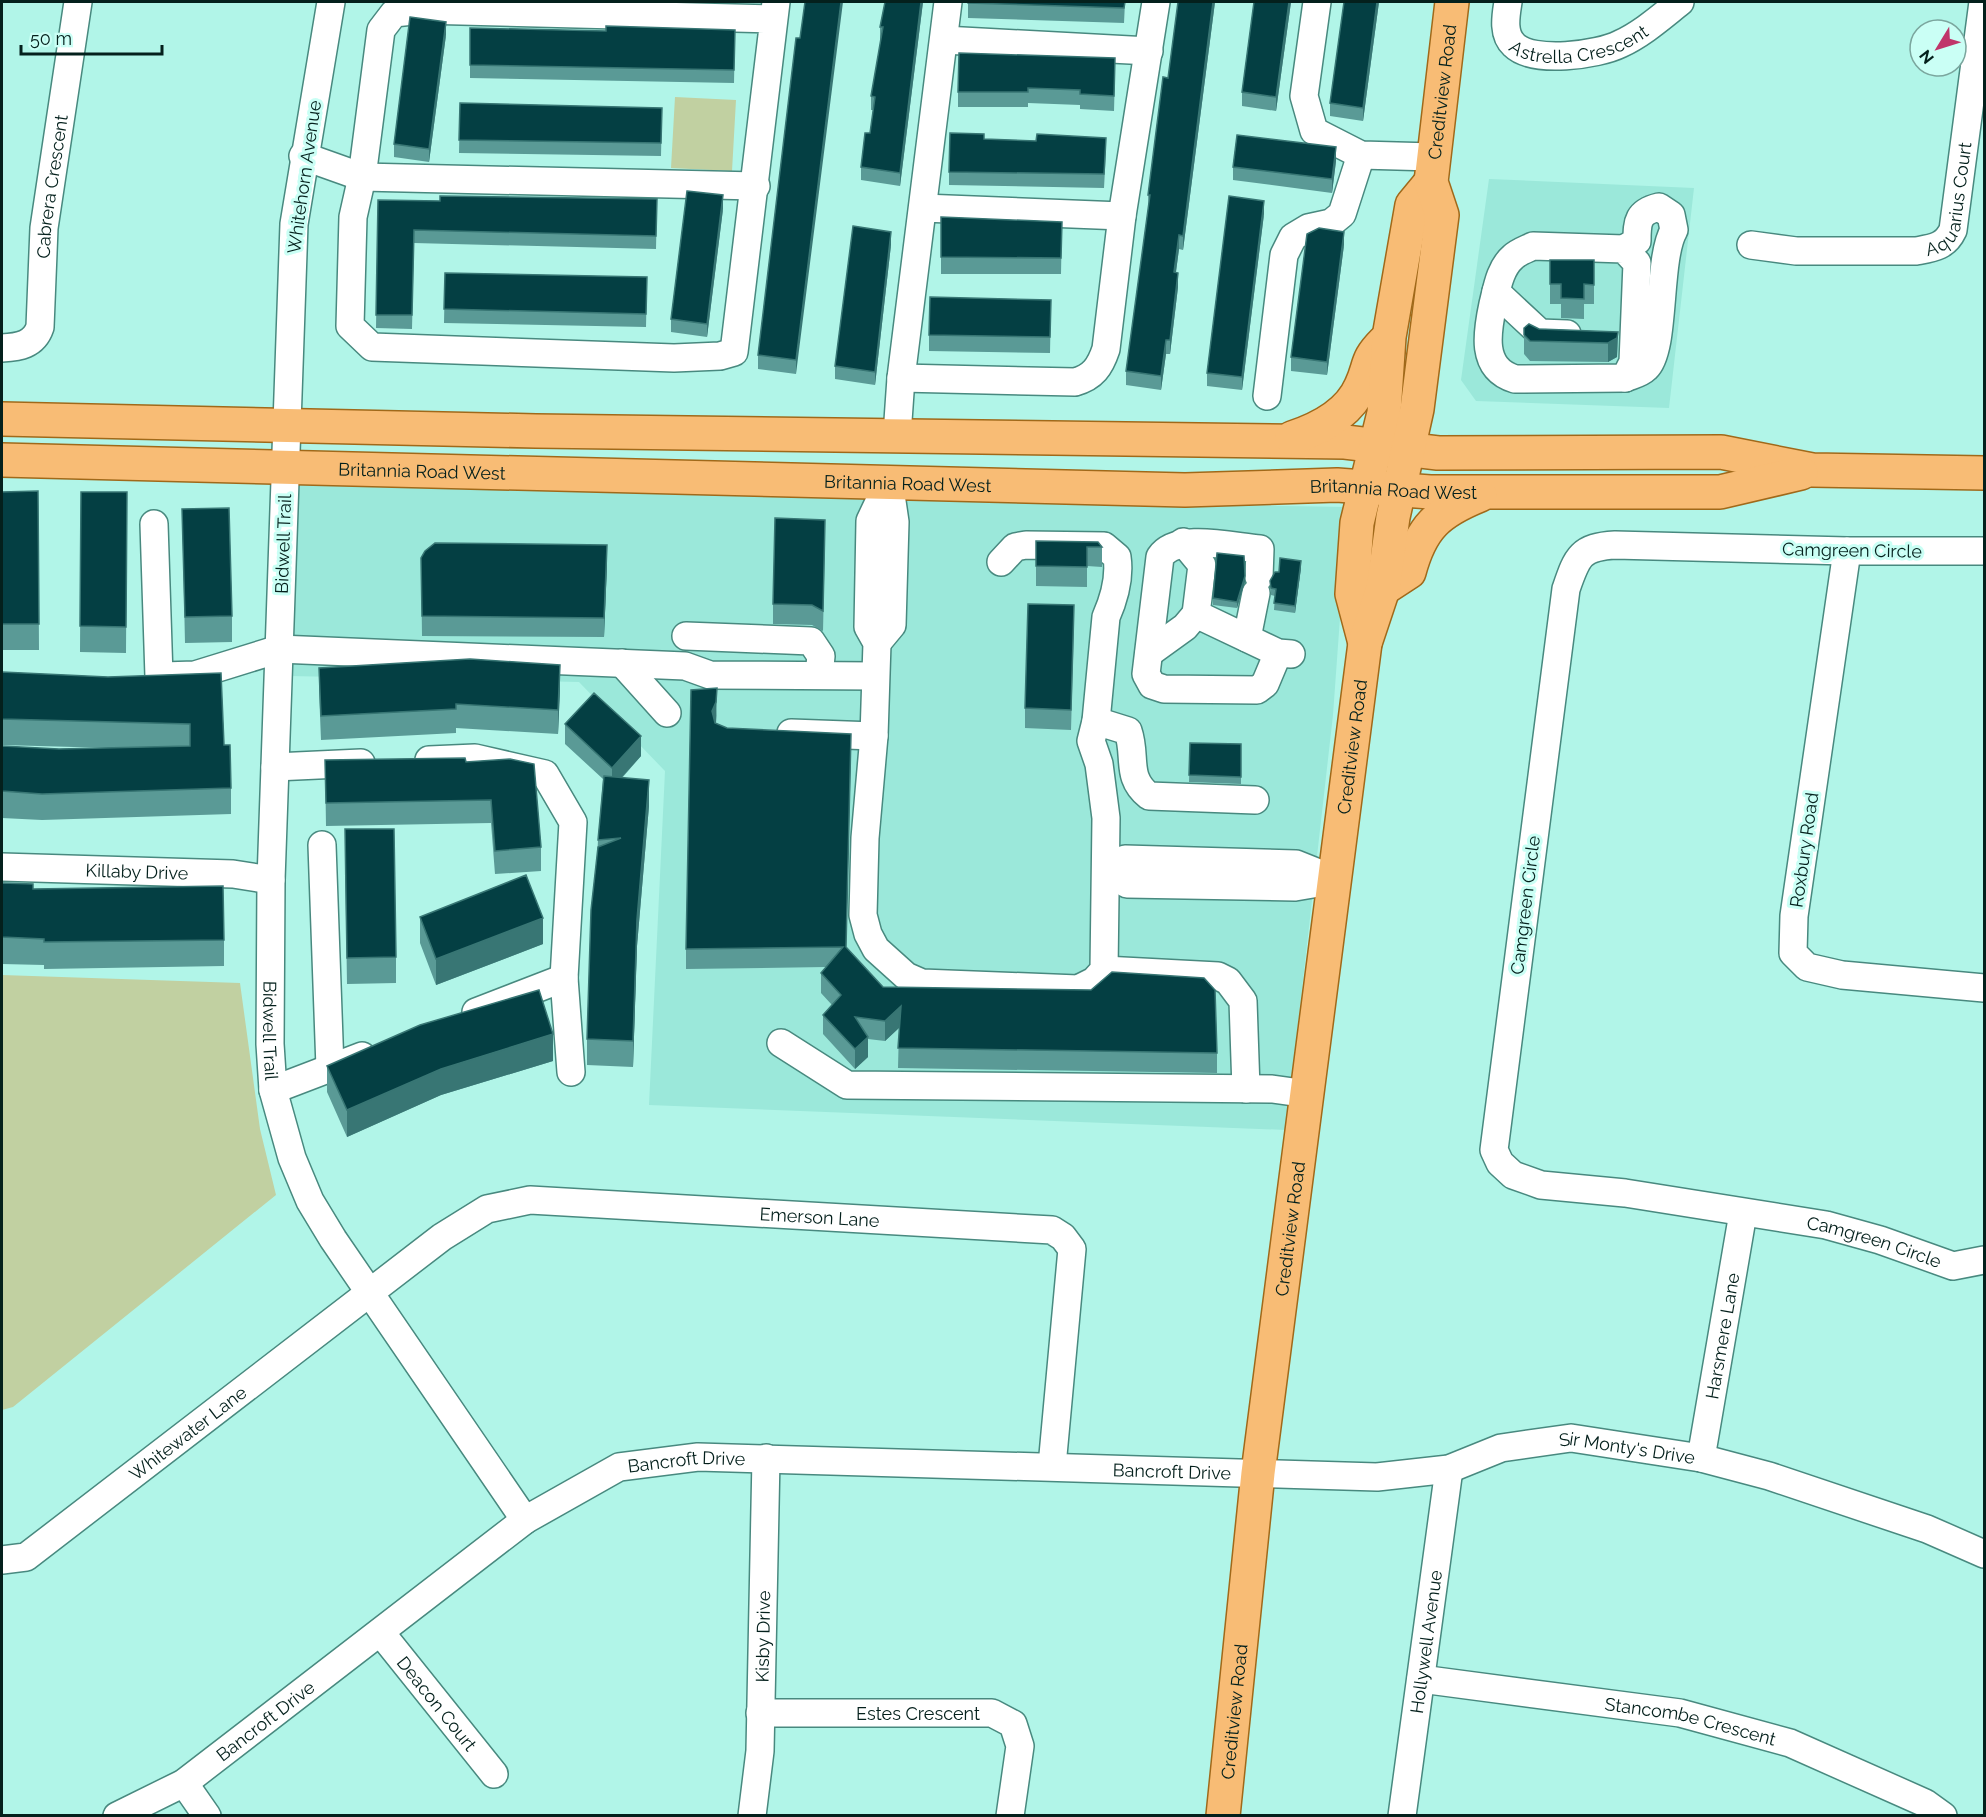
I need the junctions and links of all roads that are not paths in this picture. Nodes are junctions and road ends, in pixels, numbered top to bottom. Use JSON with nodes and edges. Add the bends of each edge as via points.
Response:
{"nodes":[{"id":1,"x":78,"y":2,"type":"edge"},
{"id":2,"x":331,"y":2,"type":"edge"},
{"id":3,"x":948,"y":2,"type":"edge"},
{"id":4,"x":1156,"y":2,"type":"edge"},
{"id":5,"x":1317,"y":2,"type":"edge"},
{"id":6,"x":1452,"y":2,"type":"edge"},
{"id":7,"x":1508,"y":2,"type":"edge"},
{"id":8,"x":1680,"y":2,"type":"edge"},
{"id":9,"x":1983,"y":2,"type":"edge"},
{"id":10,"x":775,"y":10,"type":"edge"},
{"id":11,"x":944,"y":40,"type":"junction"},
{"id":12,"x":1149,"y":51,"type":"junction"},
{"id":13,"x":1361,"y":155,"type":"junction"},
{"id":14,"x":303,"y":156,"type":"junction"},
{"id":15,"x":1432,"y":170,"type":"junction"},
{"id":16,"x":362,"y":177,"type":"junction"},
{"id":17,"x":756,"y":186,"type":"junction"},
{"id":18,"x":923,"y":208,"type":"junction"},
{"id":19,"x":1122,"y":216,"type":"junction"},
{"id":20,"x":1668,"y":241,"type":"junction"},
{"id":21,"x":1751,"y":245,"type":"dead end"},
{"id":22,"x":1630,"y":256,"type":"junction"},
{"id":23,"x":1496,"y":292,"type":"junction"},
{"id":24,"x":1614,"y":336,"type":"junction"},
{"id":25,"x":1389,"y":337,"type":"junction"},
{"id":26,"x":2,"y":348,"type":"edge"},
{"id":27,"x":901,"y":378,"type":"junction"},
{"id":28,"x":1625,"y":378,"type":"junction"},
{"id":29,"x":1267,"y":396,"type":"dead end"},
{"id":30,"x":2,"y":419,"type":"edge"},
{"id":31,"x":287,"y":426,"type":"junction"},
{"id":32,"x":897,"y":435,"type":"junction"},
{"id":33,"x":1280,"y":442,"type":"junction"},
{"id":34,"x":1376,"y":446,"type":"junction"},
{"id":35,"x":1408,"y":450,"type":"junction"},
{"id":36,"x":2,"y":459,"type":"edge"},
{"id":37,"x":285,"y":469,"type":"junction"},
{"id":38,"x":1812,"y":470,"type":"junction"},
{"id":39,"x":1984,"y":473,"type":"edge"},
{"id":40,"x":889,"y":481,"type":"junction"},
{"id":41,"x":1365,"y":488,"type":"junction"},
{"id":42,"x":1399,"y":490,"type":"junction"},
{"id":43,"x":1485,"y":493,"type":"junction"},
{"id":44,"x":154,"y":524,"type":"dead end"},
{"id":45,"x":1183,"y":542,"type":"junction"},
{"id":46,"x":1847,"y":551,"type":"junction"},
{"id":47,"x":1984,"y":551,"type":"edge"},
{"id":48,"x":1001,"y":562,"type":"dead end"},
{"id":49,"x":1383,"y":589,"type":"junction"},
{"id":50,"x":1196,"y":614,"type":"junction"},
{"id":51,"x":686,"y":636,"type":"dead end"},
{"id":52,"x":1247,"y":638,"type":"junction"},
{"id":53,"x":1365,"y":643,"type":"junction"},
{"id":54,"x":279,"y":649,"type":"junction"},
{"id":55,"x":1149,"y":653,"type":"junction"},
{"id":56,"x":622,"y":663,"type":"junction"},
{"id":57,"x":819,"y":675,"type":"junction"},
{"id":58,"x":875,"y":676,"type":"junction"},
{"id":59,"x":667,"y":713,"type":"dead end"},
{"id":60,"x":1096,"y":721,"type":"junction"},
{"id":61,"x":762,"y":732,"type":"edge"},
{"id":62,"x":874,"y":736,"type":"junction"},
{"id":63,"x":275,"y":767,"type":"junction"},
{"id":64,"x":1255,"y":800,"type":"dead end"},
{"id":65,"x":322,"y":845,"type":"dead end"},
{"id":66,"x":2,"y":867,"type":"edge"},
{"id":67,"x":1106,"y":869,"type":"junction"},
{"id":68,"x":271,"y":880,"type":"junction"},
{"id":69,"x":1336,"y":880,"type":"junction"},
{"id":70,"x":1104,"y":970,"type":"junction"},
{"id":71,"x":564,"y":978,"type":"junction"},
{"id":72,"x":1984,"y":988,"type":"edge"},
{"id":73,"x":453,"y":1020,"type":"edge"},
{"id":74,"x":781,"y":1043,"type":"dead end"},
{"id":75,"x":381,"y":1048,"type":"edge"},
{"id":76,"x":330,"y":1068,"type":"junction"},
{"id":77,"x":571,"y":1072,"type":"dead end"},
{"id":78,"x":1246,"y":1089,"type":"junction"},
{"id":79,"x":273,"y":1090,"type":"junction"},
{"id":80,"x":1308,"y":1094,"type":"junction"},
{"id":81,"x":1743,"y":1213,"type":"junction"},
{"id":82,"x":1984,"y":1260,"type":"edge"},
{"id":83,"x":370,"y":1293,"type":"junction"},
{"id":84,"x":766,"y":1458,"type":"junction"},
{"id":85,"x":1701,"y":1458,"type":"junction"},
{"id":86,"x":1052,"y":1466,"type":"junction"},
{"id":87,"x":1449,"y":1469,"type":"junction"},
{"id":88,"x":1258,"y":1473,"type":"junction"},
{"id":89,"x":525,"y":1520,"type":"junction"},
{"id":90,"x":1984,"y":1554,"type":"edge"},
{"id":91,"x":2,"y":1560,"type":"edge"},
{"id":92,"x":381,"y":1633,"type":"junction"},
{"id":93,"x":1421,"y":1679,"type":"junction"},
{"id":94,"x":760,"y":1713,"type":"junction"},
{"id":95,"x":494,"y":1774,"type":"dead end"},
{"id":96,"x":184,"y":1783,"type":"junction"},
{"id":97,"x":117,"y":1815,"type":"edge"},
{"id":98,"x":207,"y":1815,"type":"edge"},
{"id":99,"x":752,"y":1815,"type":"edge"},
{"id":100,"x":1010,"y":1815,"type":"edge"},
{"id":101,"x":1223,"y":1815,"type":"edge"},
{"id":102,"x":1402,"y":1815,"type":"edge"},
{"id":103,"x":1943,"y":1815,"type":"edge"}],
"edges":[{"from":1,"to":26,"type":"street","name":"Cabrera Crescent","via":[[44,228],[40,327],[33,340],[24,345]]},
{"from":2,"to":14,"type":"street","name":"Whitehorn Avenue"},
{"from":3,"to":11,"type":"street"},
{"from":4,"to":12,"type":"street"},
{"from":5,"to":13,"type":"street","via":[[1304,96],[1314,131]]},
{"from":6,"to":15,"type":"main road","name":"Creditview Road"},
{"from":7,"to":8,"type":"street","name":"Astrella Crescent","via":[[1505,21],[1513,45],[1534,54],[1562,56],[1619,45]]},
{"from":9,"to":21,"type":"street","name":"Aquarius Court","via":[[1953,230],[1948,242],[1916,251],[1796,251]]},
{"from":10,"to":16,"type":"street","via":[[394,13],[381,30]]},
{"from":10,"to":17,"type":"street"},
{"from":11,"to":12,"type":"street"},
{"from":11,"to":18,"type":"street"},
{"from":12,"to":19,"type":"street"},
{"from":13,"to":15,"type":"street"},
{"from":13,"to":29,"type":"street","via":[[1342,214],[1331,223],[1308,228],[1293,237],[1284,255]]},
{"from":14,"to":16,"type":"street"},
{"from":14,"to":31,"type":"street","name":"Whitehorn Avenue","via":[[294,224]]},
{"from":15,"to":25,"type":"main road","name":"Creditview Road","via":[[1412,205]]},
{"from":15,"to":35,"type":"main road","name":"Creditview Road","via":[[1443,215]]},
{"from":16,"to":17,"type":"street"},
{"from":16,"to":17,"type":"street","via":[[353,217],[350,326],[372,347],[674,358],[734,352]]},
{"from":18,"to":19,"type":"street"},
{"from":18,"to":27,"type":"street"},
{"from":19,"to":27,"type":"street","via":[[1106,349],[1089,378],[1075,382]]},
{"from":20,"to":22,"type":"street"},
{"from":20,"to":22,"type":"street","via":[[1674,230],[1671,215],[1659,207],[1645,210],[1637,220],[1637,241]]},
{"from":20,"to":28,"type":"street","via":[[1652,359],[1646,369]]},
{"from":22,"to":23,"type":"street","via":[[1533,246],[1513,256],[1502,272]]},
{"from":22,"to":24,"type":"street"},
{"from":23,"to":24,"type":"street","via":[[1540,333]]},
{"from":23,"to":28,"type":"street","via":[[1487,335],[1495,367],[1504,375],[1515,379]]},
{"from":24,"to":28,"type":"street","via":[[1633,362]]},
{"from":25,"to":33,"type":"main road","via":[[1369,357],[1361,386],[1343,410],[1313,430]]},
{"from":25,"to":34,"type":"main road","name":"Creditview Road","via":[[1384,413]]},
{"from":27,"to":32,"type":"street"},
{"from":30,"to":31,"type":"main road","name":"Britannia Road West"},
{"from":31,"to":32,"type":"main road","name":"Britannia Road West"},
{"from":31,"to":37,"type":"street","name":"Whitehorn Avenue"},
{"from":32,"to":33,"type":"main road","name":"Britannia Road West"},
{"from":33,"to":34,"type":"main road","name":"Britannia Road West"},
{"from":34,"to":35,"type":"main road","name":"Britannia Road West"},
{"from":34,"to":41,"type":"main road","name":"Creditview Road"},
{"from":35,"to":38,"type":"main road","name":"Britannia Road West","via":[[1721,452]]},
{"from":35,"to":42,"type":"main road","name":"Creditview Road"},
{"from":36,"to":37,"type":"main road","name":"Britannia Road West"},
{"from":37,"to":40,"type":"main road","name":"Britannia Road West"},
{"from":37,"to":54,"type":"street","name":"Bidwell Trail"},
{"from":38,"to":39,"type":"main road","name":"Britannia Road West"},
{"from":38,"to":43,"type":"main road","name":"Britannia Road West","via":[[1720,492]]},
{"from":40,"to":41,"type":"main road","name":"Britannia Road West","via":[[1185,490],[1337,485]]},
{"from":40,"to":58,"type":"street","via":[[896,522],[892,625],[878,642]]},
{"from":41,"to":42,"type":"main road","name":"Britannia Road West"},
{"from":41,"to":53,"type":"main road","name":"Creditview Road","via":[[1357,523],[1352,594]]},
{"from":42,"to":43,"type":"main road","name":"Britannia Road West"},
{"from":42,"to":49,"type":"main road","name":"Creditview Road"},
{"from":43,"to":49,"type":"main road","via":[[1456,505],[1434,521],[1416,545],[1409,572]]},
{"from":44,"to":54,"type":"street","via":[[148,677],[195,675]]},
{"from":45,"to":50,"type":"street","via":[[1202,565]]},
{"from":45,"to":52,"type":"street","via":[[1260,549],[1258,585]]},
{"from":45,"to":55,"type":"street","via":[[1164,550],[1160,557]]},
{"from":46,"to":47,"type":"street","name":"Camgreen Circle"},
{"from":46,"to":72,"type":"street","name":"Roxbury Road","via":[[1794,916],[1793,953],[1807,967],[1842,975]]},
{"from":46,"to":81,"type":"street","name":"Camgreen Circle","via":[[1600,546],[1583,552],[1566,589],[1494,1150],[1500,1163],[1513,1175],[1541,1185],[1625,1193]]},
{"from":48,"to":60,"type":"street","via":[[1015,547],[1026,545],[1104,546],[1117,557],[1119,568],[1106,617]]},
{"from":49,"to":53,"type":"main road","name":"Creditview Road"},
{"from":50,"to":52,"type":"street"},
{"from":50,"to":55,"type":"street"},
{"from":51,"to":57,"type":"street","via":[[811,641],[821,656]]},
{"from":52,"to":55,"type":"street","via":[[1285,653],[1257,690],[1164,689],[1152,685],[1146,674]]},
{"from":53,"to":69,"type":"main road","name":"Creditview Road"},
{"from":54,"to":56,"type":"street"},
{"from":54,"to":63,"type":"street","name":"Bidwell Trail"},
{"from":56,"to":57,"type":"street","via":[[685,666],[710,675]]},
{"from":56,"to":59,"type":"street"},
{"from":57,"to":58,"type":"street"},
{"from":58,"to":62,"type":"street"},
{"from":60,"to":64,"type":"street","via":[[1128,731],[1134,747],[1134,778],[1149,796]]},
{"from":60,"to":67,"type":"street","via":[[1091,741],[1099,764],[1106,818]]},
{"from":61,"to":62,"type":"street"},
{"from":62,"to":70,"type":"street","via":[[866,817],[863,915],[868,934],[889,962],[906,976],[934,985],[1078,989]]},
{"from":63,"to":68,"type":"street","name":"Bidwell Trail"},
{"from":63,"to":71,"type":"street","via":[[474,758],[545,774],[573,822]]},
{"from":65,"to":76,"type":"street"},
{"from":66,"to":68,"type":"street","name":"Killaby Drive","via":[[233,874]]},
{"from":67,"to":69,"type":"street","via":[[1125,859],[1296,864]]},
{"from":67,"to":70,"type":"street"},
{"from":68,"to":79,"type":"street","name":"Bidwell Trail"},
{"from":69,"to":80,"type":"main road","name":"Creditview Road"},
{"from":70,"to":78,"type":"street","via":[[1218,976],[1228,981],[1243,1001]]},
{"from":71,"to":73,"type":"street"},
{"from":71,"to":77,"type":"street"},
{"from":74,"to":78,"type":"street","via":[[847,1085]]},
{"from":75,"to":76,"type":"street"},
{"from":76,"to":79,"type":"street"},
{"from":78,"to":80,"type":"street"},
{"from":79,"to":83,"type":"street","name":"Bidwell Trail","via":[[292,1158],[310,1201]]},
{"from":80,"to":88,"type":"main road","name":"Creditview Road"},
{"from":81,"to":82,"type":"street","name":"Camgreen Circle","via":[[1826,1225],[1953,1266]]},
{"from":81,"to":85,"type":"street","name":"Harsmere Lane"},
{"from":83,"to":86,"type":"street","name":"Emerson Lane","via":[[442,1237],[487,1209],[530,1200],[1052,1230],[1072,1249]]},
{"from":83,"to":89,"type":"street","name":"Bidwell Trail"},
{"from":83,"to":91,"type":"street","name":"Whitewater Lane","via":[[26,1557]]},
{"from":84,"to":86,"type":"street","name":"Bancroft Drive"},
{"from":84,"to":89,"type":"street","name":"Bancroft Drive","via":[[698,1456],[619,1467]]},
{"from":84,"to":94,"type":"street","name":"Kisby Drive"},
{"from":85,"to":87,"type":"street","name":"Sir Monty's Drive","via":[[1570,1438],[1501,1448]]},
{"from":85,"to":90,"type":"street","name":"Sir Monty's Drive","via":[[1769,1476],[1927,1529]]},
{"from":86,"to":88,"type":"street","name":"Bancroft Drive"},
{"from":87,"to":88,"type":"street","name":"Sir Monty's Drive","via":[[1353,1478]]},
{"from":87,"to":93,"type":"street","name":"Hollywell Avenue"},
{"from":88,"to":101,"type":"main road","name":"Creditview Road"},
{"from":89,"to":92,"type":"street","name":"Bancroft Drive"},
{"from":92,"to":95,"type":"street","name":"Deacon Court"},
{"from":92,"to":96,"type":"street","name":"Bancroft Drive"},
{"from":93,"to":102,"type":"street","name":"Hollywell Avenue"},
{"from":93,"to":103,"type":"street","name":"Stancombe Crescent","via":[[1680,1713],[1732,1726],[1790,1743],[1925,1803]]},
{"from":94,"to":99,"type":"street","name":"Kisby Drive"},
{"from":94,"to":100,"type":"street","name":"Estes Crescent","via":[[992,1713],[1013,1725],[1020,1746]]},
{"from":96,"to":97,"type":"street","name":"Bancroft Drive"},
{"from":96,"to":98,"type":"street"}]}
